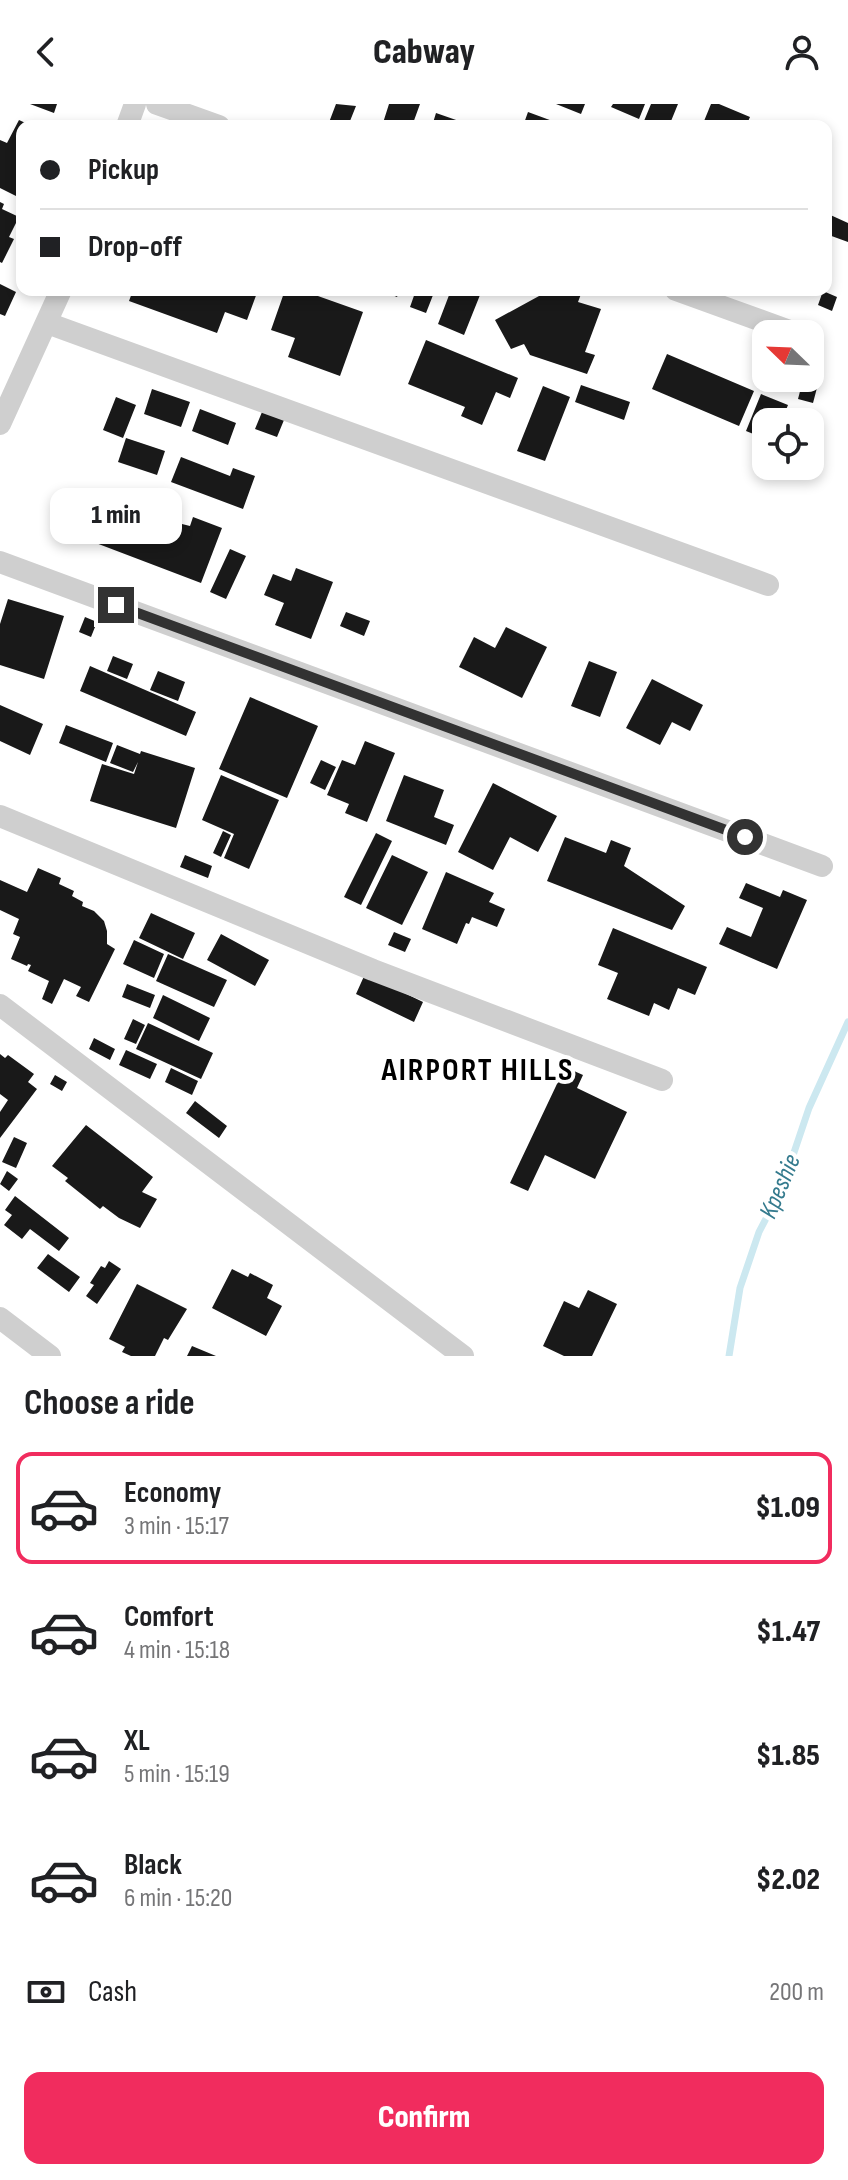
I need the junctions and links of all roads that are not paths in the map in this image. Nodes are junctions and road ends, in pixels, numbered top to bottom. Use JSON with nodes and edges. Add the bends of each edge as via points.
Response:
{"nodes":[{"id":1,"x":157,"y":104,"type":"edge"},
{"id":2,"x":202,"y":120,"type":"edge"},
{"id":3,"x":58,"y":296,"type":"edge"},
{"id":4,"x":693,"y":296,"type":"edge"},
{"id":5,"x":760,"y":320,"type":"edge"},
{"id":6,"x":47,"y":323,"type":"junction"},
{"id":7,"x":0,"y":424,"type":"edge"},
{"id":8,"x":0,"y":562,"type":"edge"},
{"id":9,"x":768,"y":585,"type":"dead end"},
{"id":10,"x":0,"y":816,"type":"edge"},
{"id":11,"x":822,"y":866,"type":"dead end"},
{"id":12,"x":0,"y":1005,"type":"edge"},
{"id":13,"x":662,"y":1080,"type":"dead end"},
{"id":14,"x":0,"y":1318,"type":"edge"},
{"id":15,"x":50,"y":1356,"type":"edge"},
{"id":16,"x":463,"y":1356,"type":"edge"}],
"edges":[{"from":1,"to":2,"type":"street"},
{"from":3,"to":6,"type":"street"},
{"from":4,"to":5,"type":"street"},
{"from":6,"to":7,"type":"street"},
{"from":6,"to":9,"type":"street"},
{"from":8,"to":11,"type":"street"},
{"from":10,"to":13,"type":"street","via":[[373,970]]},
{"from":12,"to":16,"type":"street"},
{"from":14,"to":15,"type":"street"}]}
